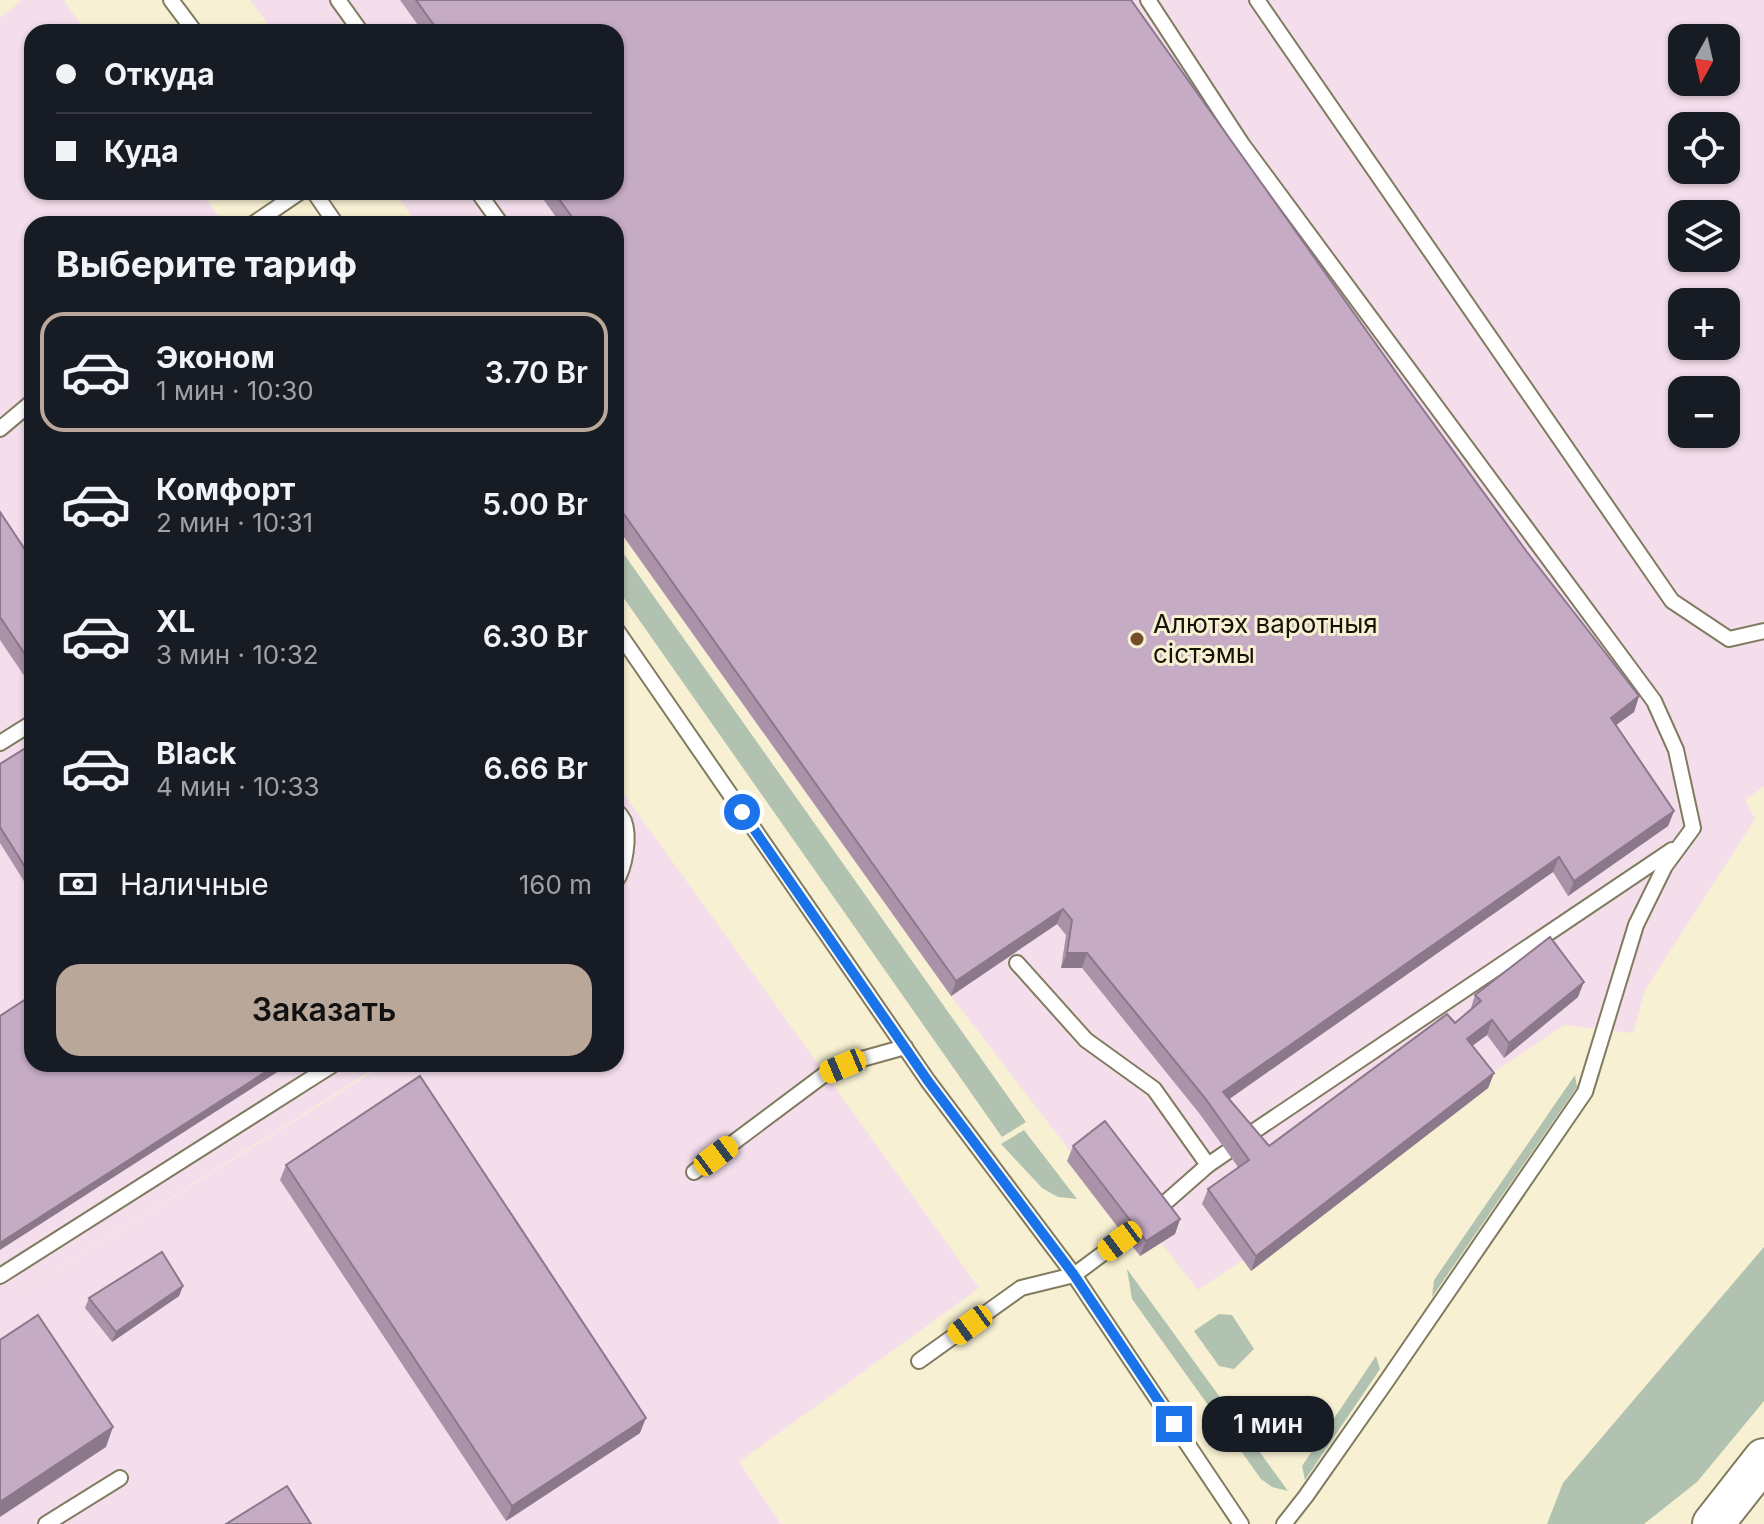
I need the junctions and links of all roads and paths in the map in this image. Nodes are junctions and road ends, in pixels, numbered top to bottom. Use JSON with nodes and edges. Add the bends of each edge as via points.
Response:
{"nodes":[{"id":1,"x":171,"y":0,"type":"edge"},
{"id":2,"x":338,"y":0,"type":"edge"},
{"id":3,"x":1148,"y":0,"type":"edge"},
{"id":4,"x":1257,"y":0,"type":"edge"},
{"id":5,"x":189,"y":24,"type":"edge"},
{"id":6,"x":355,"y":24,"type":"edge"},
{"id":7,"x":288,"y":200,"type":"edge"},
{"id":8,"x":265,"y":216,"type":"edge"},
{"id":9,"x":24,"y":409,"type":"edge"},
{"id":10,"x":0,"y":429,"type":"edge"},
{"id":11,"x":1764,"y":631,"type":"edge"},
{"id":12,"x":624,"y":641,"type":"edge"},
{"id":13,"x":24,"y":728,"type":"edge"},
{"id":14,"x":0,"y":743,"type":"edge"},
{"id":15,"x":624,"y":821,"type":"edge"},
{"id":16,"x":1682,"y":844,"type":"junction"},
{"id":17,"x":624,"y":858,"type":"edge"},
{"id":18,"x":1017,"y":963,"type":"edge"},
{"id":19,"x":905,"y":1047,"type":"junction"},
{"id":20,"x":321,"y":1072,"type":"edge"},
{"id":21,"x":1244,"y":1138,"type":"edge"},
{"id":22,"x":1227,"y":1152,"type":"edge"},
{"id":23,"x":1208,"y":1165,"type":"junction"},
{"id":24,"x":694,"y":1172,"type":"dead end"},
{"id":25,"x":1158,"y":1209,"type":"edge"},
{"id":26,"x":1125,"y":1237,"type":"edge"},
{"id":27,"x":1074,"y":1275,"type":"junction"},
{"id":28,"x":0,"y":1276,"type":"edge"},
{"id":29,"x":919,"y":1361,"type":"dead end"},
{"id":30,"x":1764,"y":1459,"type":"edge"},
{"id":31,"x":120,"y":1478,"type":"dead end"},
{"id":32,"x":46,"y":1524,"type":"edge"},
{"id":33,"x":1241,"y":1524,"type":"edge"},
{"id":34,"x":1284,"y":1524,"type":"edge"},
{"id":35,"x":1713,"y":1524,"type":"edge"}],
"edges":[{"from":1,"to":5,"type":"lane"},
{"from":2,"to":6,"type":"lane"},
{"from":3,"to":16,"type":"lane","via":[[1242,144],[1654,701],[1676,750],[1693,828]]},
{"from":4,"to":11,"type":"lane","via":[[1672,601],[1729,639]]},
{"from":7,"to":8,"type":"lane"},
{"from":9,"to":10,"type":"lane"},
{"from":12,"to":19,"type":"lane"},
{"from":13,"to":14,"type":"lane"},
{"from":15,"to":17,"type":"lane"},
{"from":16,"to":21,"type":"lane"},
{"from":16,"to":34,"type":"lane","via":[[1636,925],[1585,1092]]},
{"from":18,"to":23,"type":"lane","via":[[1086,1040],[1154,1089]]},
{"from":19,"to":24,"type":"lane","via":[[825,1074]]},
{"from":19,"to":27,"type":"lane"},
{"from":20,"to":28,"type":"lane"},
{"from":22,"to":23,"type":"lane"},
{"from":23,"to":25,"type":"lane"},
{"from":26,"to":27,"type":"lane"},
{"from":27,"to":29,"type":"lane","via":[[1021,1288]]},
{"from":27,"to":33,"type":"lane"},
{"from":30,"to":35,"type":"main road"},
{"from":31,"to":32,"type":"lane"}]}
